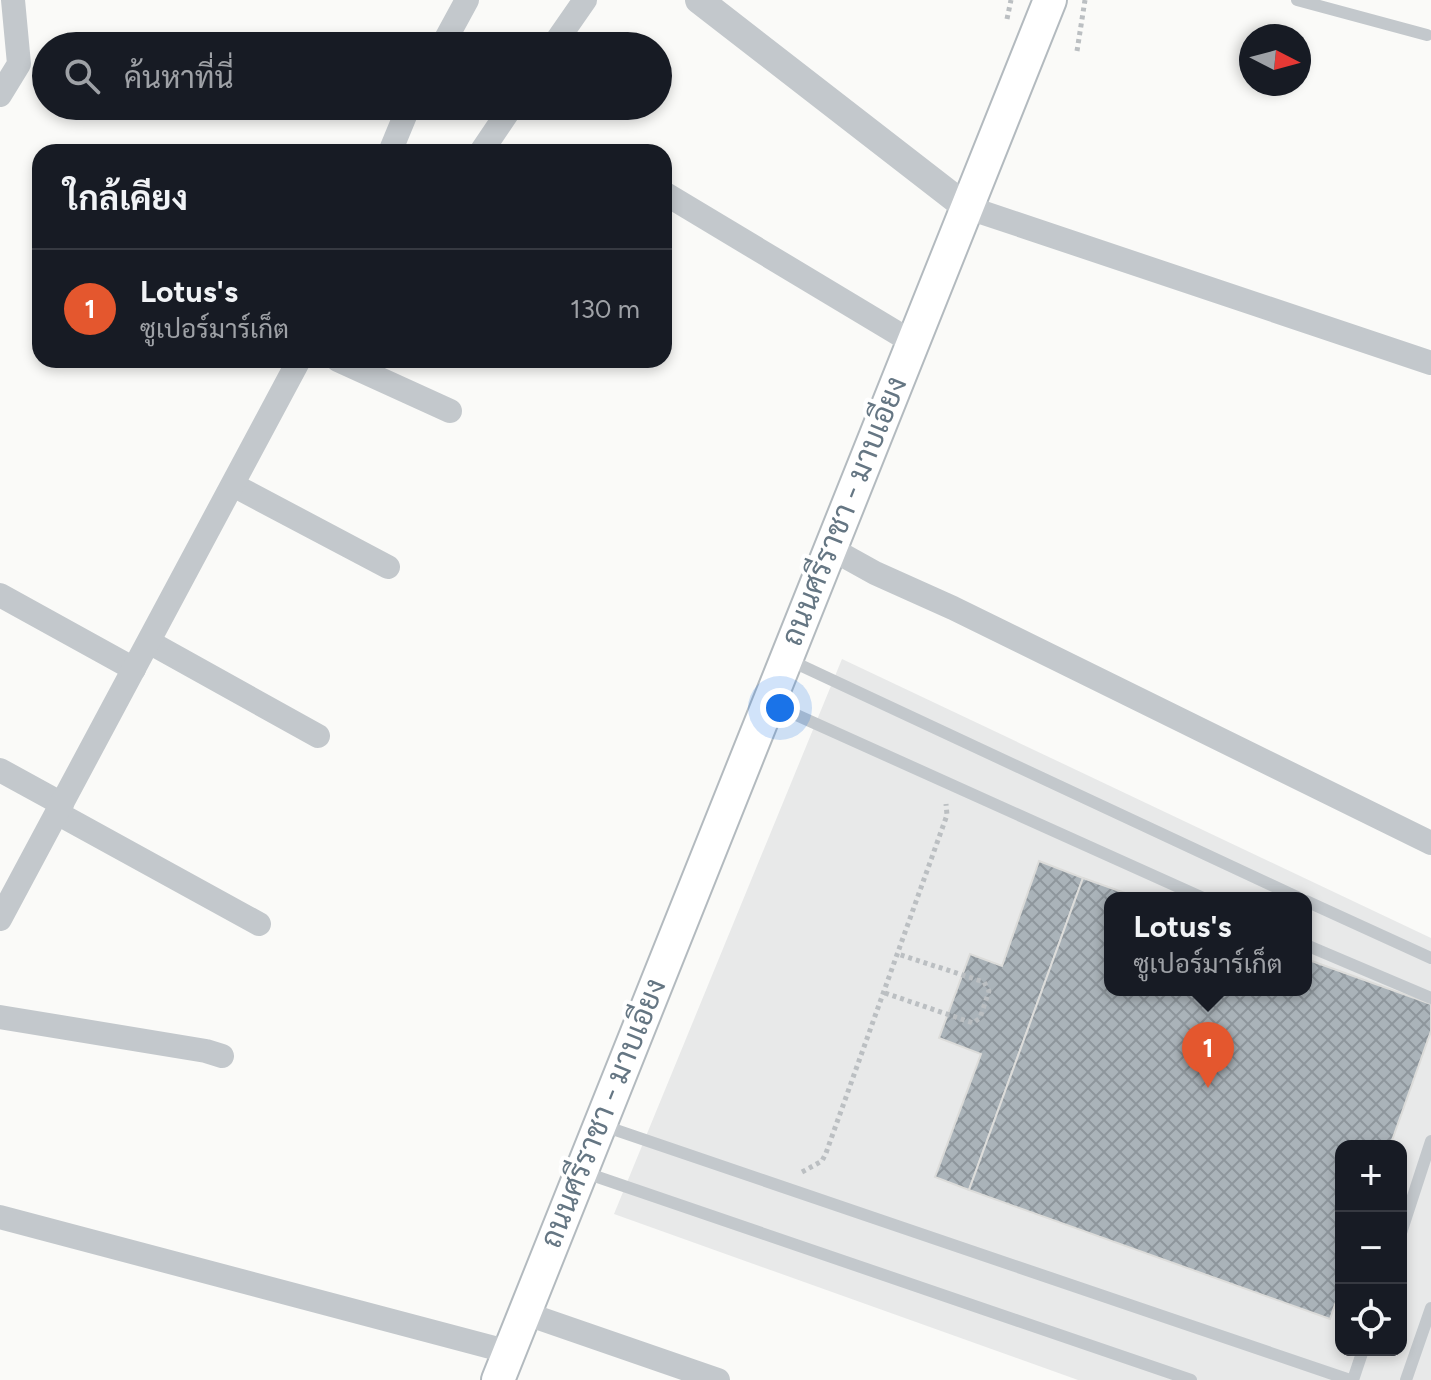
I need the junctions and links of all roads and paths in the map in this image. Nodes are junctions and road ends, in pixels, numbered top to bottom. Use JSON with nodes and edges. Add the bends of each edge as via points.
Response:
{"nodes":[{"id":1,"x":13,"y":0,"type":"edge"},
{"id":2,"x":467,"y":0,"type":"edge"},
{"id":3,"x":585,"y":0,"type":"edge"},
{"id":4,"x":699,"y":0,"type":"edge"},
{"id":5,"x":1011,"y":0,"type":"edge"},
{"id":6,"x":1050,"y":0,"type":"edge"},
{"id":7,"x":1085,"y":0,"type":"edge"},
{"id":8,"x":1297,"y":0,"type":"edge"},
{"id":9,"x":1006,"y":22,"type":"dead end"},
{"id":10,"x":450,"y":32,"type":"edge"},
{"id":11,"x":563,"y":32,"type":"edge"},
{"id":12,"x":1427,"y":35,"type":"dead end"},
{"id":13,"x":1077,"y":51,"type":"dead end"},
{"id":14,"x":0,"y":95,"type":"edge"},
{"id":15,"x":403,"y":120,"type":"edge"},
{"id":16,"x":503,"y":120,"type":"edge"},
{"id":17,"x":393,"y":144,"type":"edge"},
{"id":18,"x":486,"y":144,"type":"edge"},
{"id":19,"x":672,"y":198,"type":"edge"},
{"id":20,"x":966,"y":207,"type":"junction"},
{"id":21,"x":912,"y":342,"type":"junction"},
{"id":22,"x":1431,"y":363,"type":"edge"},
{"id":23,"x":295,"y":368,"type":"edge"},
{"id":24,"x":356,"y":368,"type":"edge"},
{"id":25,"x":450,"y":411,"type":"dead end"},
{"id":26,"x":233,"y":485,"type":"junction"},
{"id":27,"x":830,"y":548,"type":"junction"},
{"id":28,"x":388,"y":567,"type":"dead end"},
{"id":29,"x":0,"y":595,"type":"edge"},
{"id":30,"x":149,"y":642,"type":"junction"},
{"id":31,"x":786,"y":658,"type":"junction"},
{"id":32,"x":134,"y":669,"type":"junction"},
{"id":33,"x":768,"y":702,"type":"junction"},
{"id":34,"x":318,"y":736,"type":"dead end"},
{"id":35,"x":0,"y":770,"type":"edge"},
{"id":36,"x":942,"y":796,"type":"dead end"},
{"id":37,"x":60,"y":808,"type":"junction"},
{"id":38,"x":1431,"y":843,"type":"edge"},
{"id":39,"x":1190,"y":892,"type":"edge"},
{"id":40,"x":1286,"y":892,"type":"edge"},
{"id":41,"x":1312,"y":904,"type":"edge"},
{"id":42,"x":0,"y":919,"type":"edge"},
{"id":43,"x":259,"y":924,"type":"dead end"},
{"id":44,"x":1312,"y":948,"type":"edge"},
{"id":45,"x":898,"y":954,"type":"junction"},
{"id":46,"x":1431,"y":958,"type":"edge"},
{"id":47,"x":885,"y":993,"type":"junction"},
{"id":48,"x":1431,"y":998,"type":"edge"},
{"id":49,"x":0,"y":1017,"type":"edge"},
{"id":50,"x":222,"y":1056,"type":"dead end"},
{"id":51,"x":598,"y":1124,"type":"junction"},
{"id":52,"x":1431,"y":1141,"type":"edge"},
{"id":53,"x":580,"y":1171,"type":"junction"},
{"id":54,"x":792,"y":1173,"type":"dead end"},
{"id":55,"x":1407,"y":1215,"type":"edge"},
{"id":56,"x":0,"y":1217,"type":"edge"},
{"id":57,"x":1431,"y":1308,"type":"edge"},
{"id":58,"x":524,"y":1313,"type":"junction"},
{"id":59,"x":1361,"y":1356,"type":"edge"},
{"id":60,"x":503,"y":1366,"type":"edge"},
{"id":61,"x":718,"y":1380,"type":"edge"},
{"id":62,"x":1191,"y":1380,"type":"edge"},
{"id":63,"x":1351,"y":1380,"type":"edge"},
{"id":64,"x":1406,"y":1380,"type":"edge"}],
"edges":[{"from":1,"to":14,"type":"street","via":[[19,64]]},
{"from":2,"to":10,"type":"street"},
{"from":3,"to":11,"type":"street"},
{"from":4,"to":20,"type":"street"},
{"from":5,"to":9,"type":"path"},
{"from":6,"to":20,"type":"main road","name":"ถนนศรีราชา - มาบเอียง"},
{"from":7,"to":13,"type":"path"},
{"from":8,"to":12,"type":"lane"},
{"from":15,"to":17,"type":"street"},
{"from":16,"to":18,"type":"street"},
{"from":19,"to":21,"type":"street"},
{"from":20,"to":21,"type":"main road","name":"ถนนศรีราชา - มาบเอียง"},
{"from":20,"to":22,"type":"street"},
{"from":21,"to":27,"type":"main road","name":"ถนนศรีราชา - มาบเอียง"},
{"from":23,"to":26,"type":"street"},
{"from":24,"to":25,"type":"street"},
{"from":26,"to":28,"type":"street"},
{"from":26,"to":30,"type":"street"},
{"from":27,"to":31,"type":"main road","name":"ถนนศรีราชา - มาบเอียง"},
{"from":27,"to":38,"type":"street"},
{"from":29,"to":32,"type":"street"},
{"from":30,"to":32,"type":"street"},
{"from":30,"to":34,"type":"street"},
{"from":31,"to":33,"type":"main road","name":"ถนนศรีราชา - มาบเอียง"},
{"from":31,"to":40,"type":"lane"},
{"from":32,"to":37,"type":"street"},
{"from":33,"to":39,"type":"lane"},
{"from":33,"to":51,"type":"main road","name":"ถนนศรีราชา - มาบเอียง"},
{"from":35,"to":37,"type":"street"},
{"from":36,"to":45,"type":"path","via":[[947,815]]},
{"from":37,"to":42,"type":"street"},
{"from":37,"to":43,"type":"street"},
{"from":41,"to":46,"type":"lane"},
{"from":44,"to":48,"type":"lane"},
{"from":45,"to":47,"type":"path"},
{"from":45,"to":47,"type":"path","via":[[984,982],[989,991],[980,1018],[973,1023]]},
{"from":47,"to":54,"type":"path","via":[[826,1153],[815,1166]]},
{"from":49,"to":50,"type":"street"},
{"from":51,"to":53,"type":"main road","name":"ถนนศรีราชา - มาบเอียง"},
{"from":51,"to":63,"type":"lane"},
{"from":52,"to":55,"type":"lane"},
{"from":53,"to":58,"type":"main road","name":"ถนนศรีราชา - มาบเอียง"},
{"from":53,"to":62,"type":"lane"},
{"from":56,"to":60,"type":"street"},
{"from":57,"to":64,"type":"lane"},
{"from":58,"to":60,"type":"main road","name":"ถนนศรีราชา - มาบเอียง"},
{"from":58,"to":61,"type":"street"},
{"from":59,"to":63,"type":"lane"}]}
